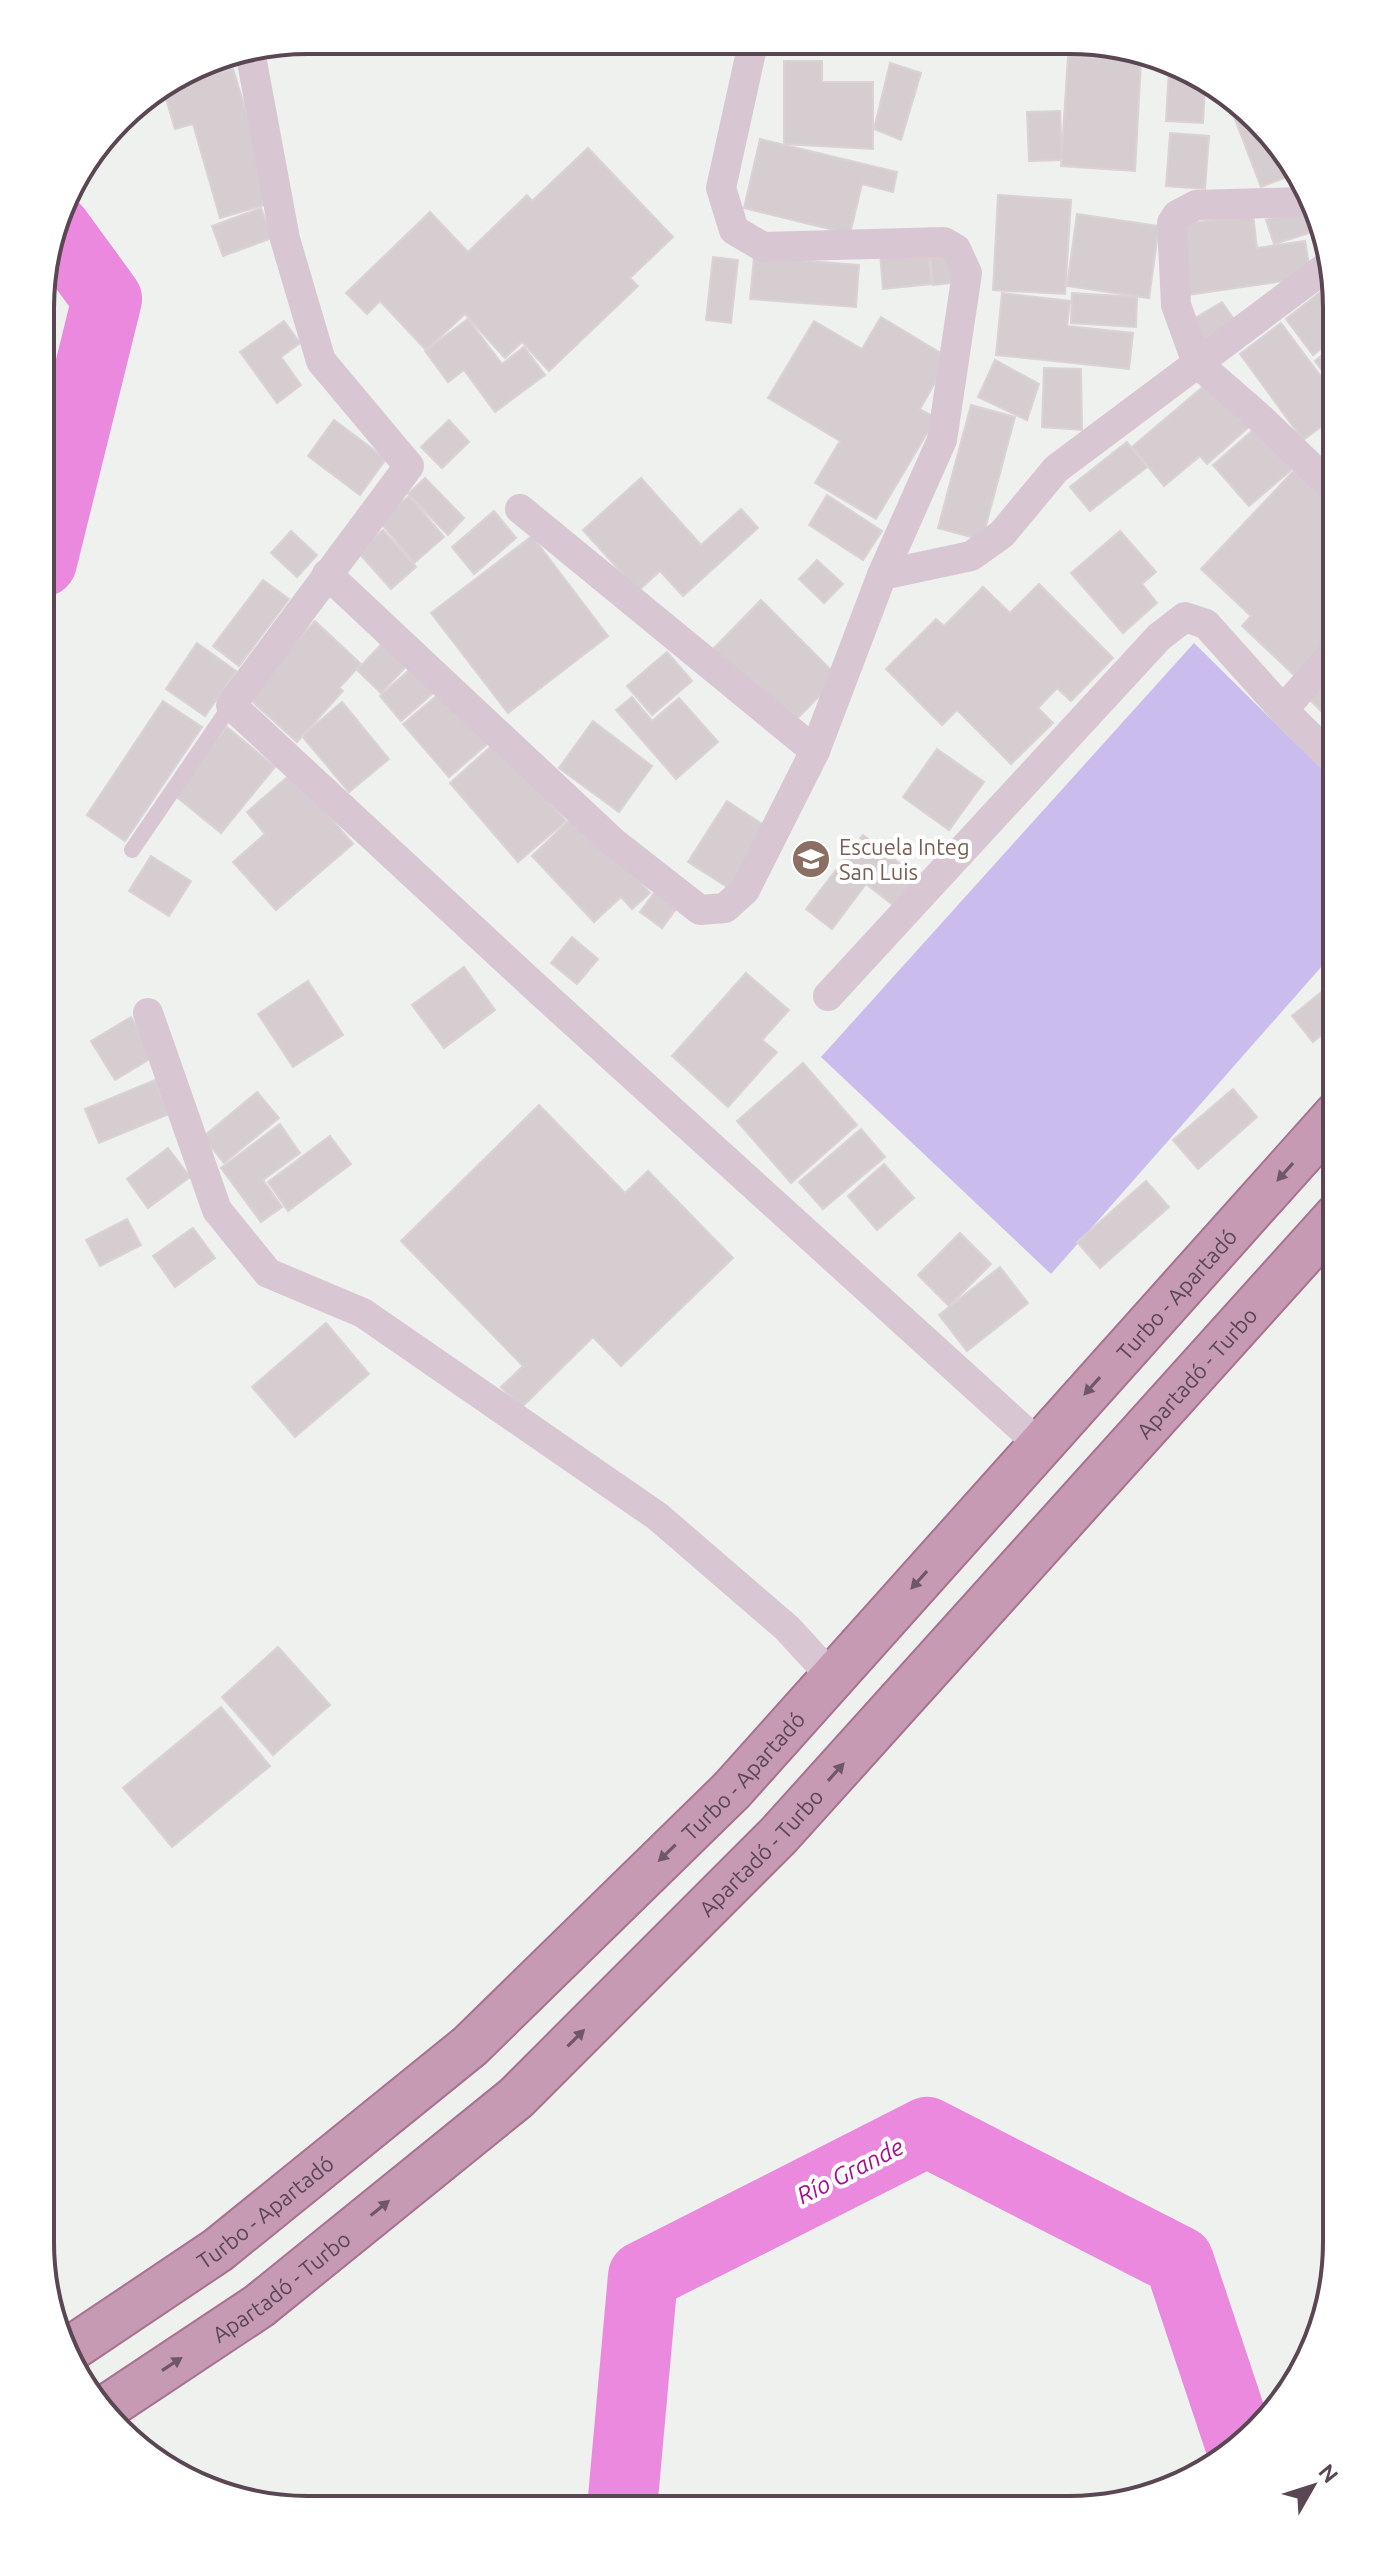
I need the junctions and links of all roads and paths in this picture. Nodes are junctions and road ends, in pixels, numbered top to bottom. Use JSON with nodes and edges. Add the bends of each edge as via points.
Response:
{"nodes":[{"id":1,"x":751,"y":54,"type":"edge"},
{"id":2,"x":252,"y":61,"type":"edge"},
{"id":3,"x":1300,"y":202,"type":"edge"},
{"id":4,"x":1320,"y":271,"type":"edge"},
{"id":5,"x":1197,"y":363,"type":"junction"},
{"id":6,"x":1323,"y":478,"type":"edge"},
{"id":7,"x":520,"y":509,"type":"dead end"},
{"id":8,"x":327,"y":574,"type":"junction"},
{"id":9,"x":882,"y":575,"type":"junction"},
{"id":10,"x":1323,"y":664,"type":"edge"},
{"id":11,"x":231,"y":705,"type":"junction"},
{"id":12,"x":1283,"y":710,"type":"junction"},
{"id":13,"x":1323,"y":749,"type":"edge"},
{"id":14,"x":815,"y":751,"type":"junction"},
{"id":15,"x":132,"y":850,"type":"dead end"},
{"id":16,"x":828,"y":996,"type":"dead end"},
{"id":17,"x":148,"y":1013,"type":"dead end"},
{"id":18,"x":1323,"y":1130,"type":"edge"},
{"id":19,"x":1323,"y":1232,"type":"edge"},
{"id":20,"x":1040,"y":1445,"type":"junction"},
{"id":21,"x":832,"y":1677,"type":"junction"},
{"id":22,"x":76,"y":2345,"type":"edge"},
{"id":23,"x":112,"y":2404,"type":"edge"}],
"edges":[{"from":1,"to":9,"type":"street","via":[[721,188],[734,230],[763,247],[944,242],[956,249],[967,273],[942,440]]},
{"from":2,"to":8,"type":"street","via":[[285,239],[321,361],[409,466]]},
{"from":3,"to":5,"type":"street","via":[[1196,205],[1177,215],[1172,223],[1176,305]]},
{"from":4,"to":5,"type":"street"},
{"from":5,"to":6,"type":"street"},
{"from":5,"to":9,"type":"street","via":[[1056,469],[1002,534],[971,556]]},
{"from":7,"to":14,"type":"street"},
{"from":8,"to":11,"type":"street"},
{"from":8,"to":14,"type":"street","via":[[613,842],[700,910],[725,908],[745,890]]},
{"from":9,"to":14,"type":"street"},
{"from":10,"to":12,"type":"street"},
{"from":11,"to":15,"type":"lane"},
{"from":11,"to":20,"type":"street"},
{"from":12,"to":13,"type":"street"},
{"from":12,"to":16,"type":"street","via":[[1206,624],[1185,617],[1159,637]]},
{"from":17,"to":21,"type":"street","via":[[217,1210],[268,1273],[363,1313],[657,1516],[787,1628]]},
{"from":18,"to":20,"type":"highway","name":"Turbo - Apartadó","one_way":true},
{"from":23,"to":19,"type":"highway","name":"Apartadó - Turbo","one_way":true,"via":[[259,2306],[516,2098],[779,1835]]},
{"from":20,"to":21,"type":"highway","name":"Turbo - Apartadó","one_way":true},
{"from":21,"to":22,"type":"highway","name":"Turbo - Apartadó","one_way":true,"via":[[732,1790],[470,2046],[218,2250]]}]}
